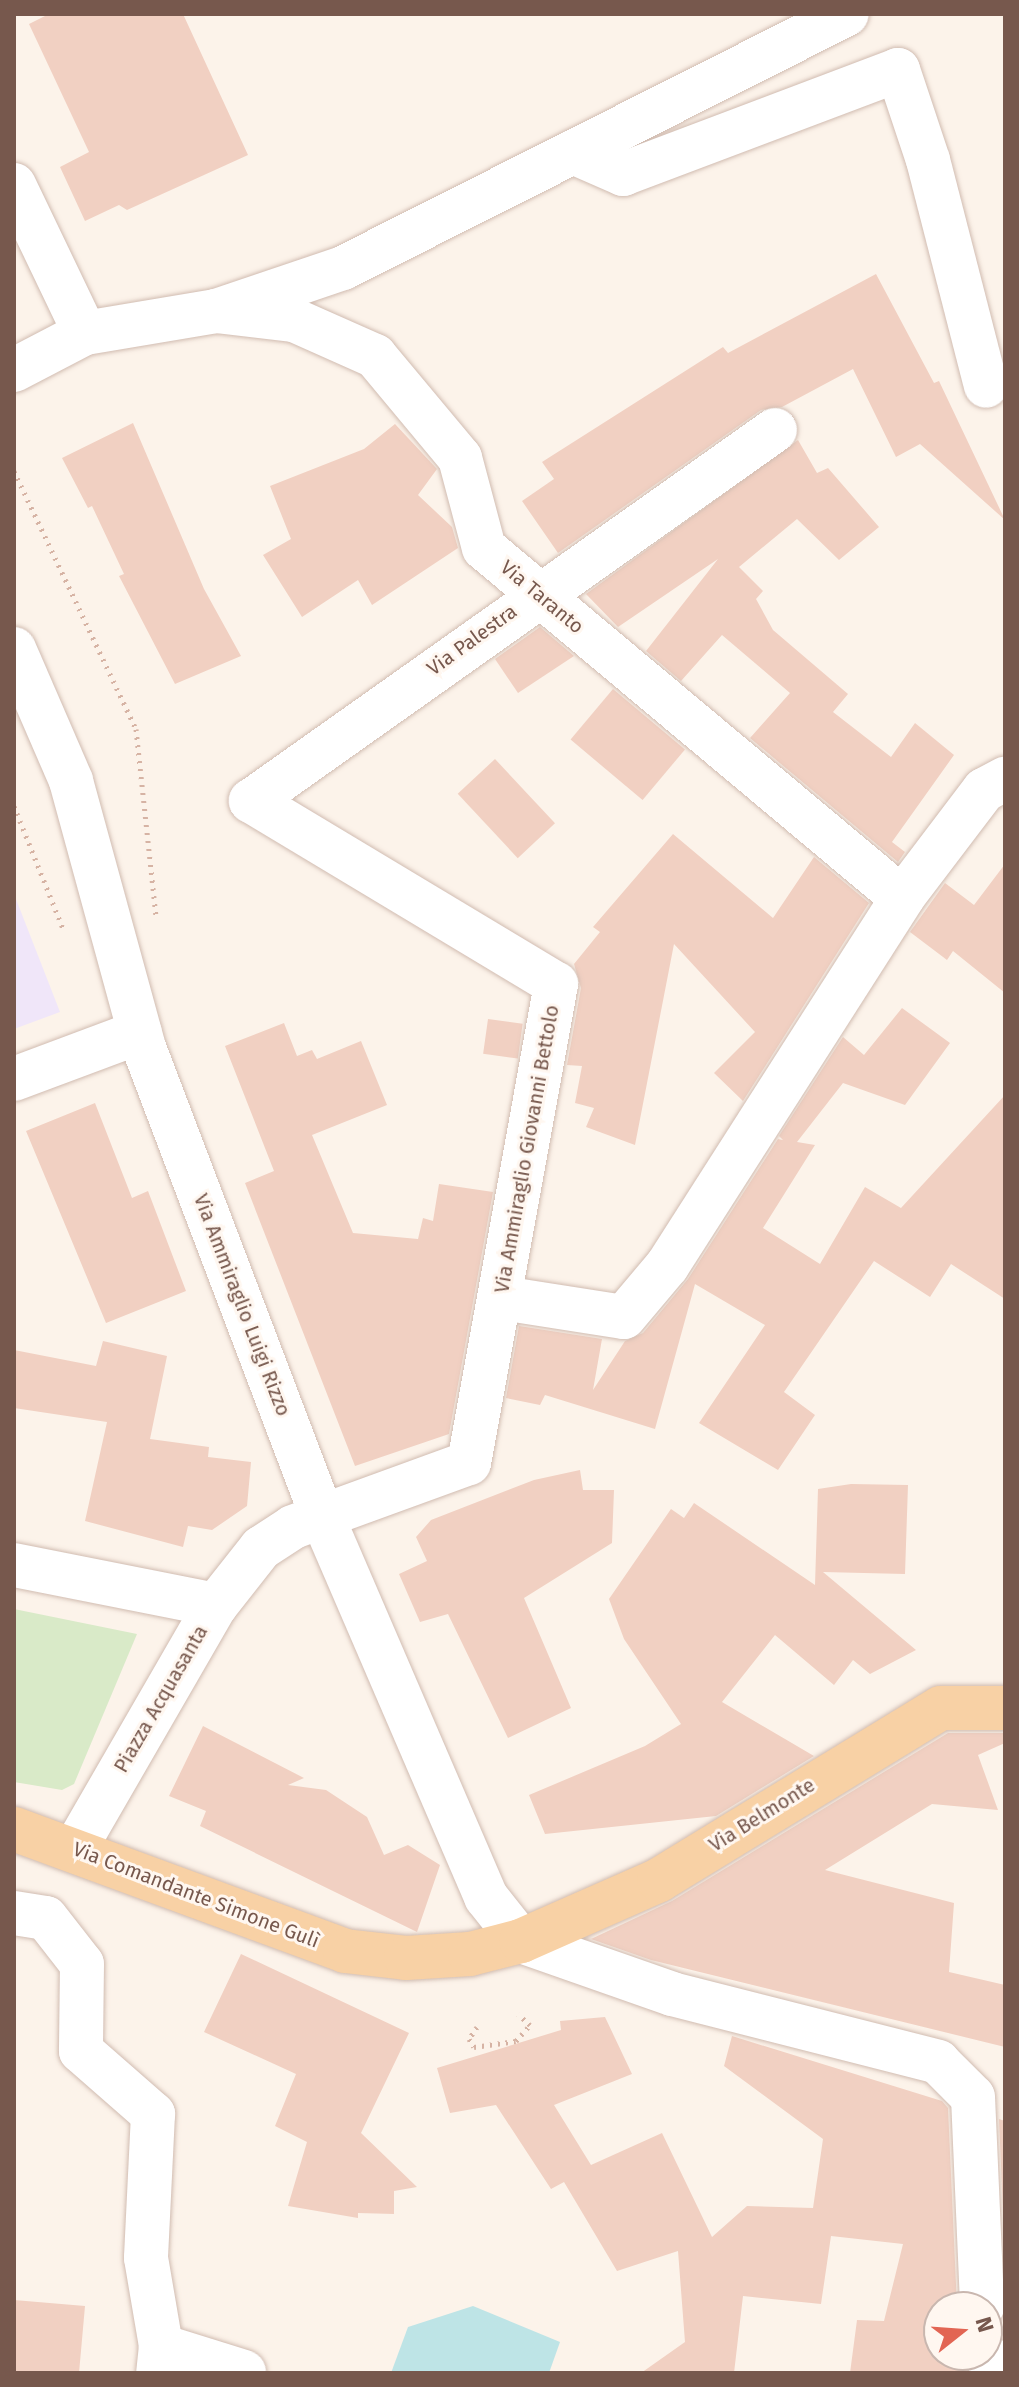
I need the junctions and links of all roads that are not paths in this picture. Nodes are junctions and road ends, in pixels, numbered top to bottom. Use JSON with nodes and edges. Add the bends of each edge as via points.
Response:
{"nodes":[{"id":1,"x":847,"y":14,"type":"edge"},
{"id":2,"x":573,"y":152,"type":"junction"},
{"id":3,"x":14,"y":185,"type":"edge"},
{"id":4,"x":216,"y":311,"type":"junction"},
{"id":5,"x":85,"y":333,"type":"junction"},
{"id":6,"x":15,"y":366,"type":"edge"},
{"id":7,"x":986,"y":386,"type":"dead end"},
{"id":8,"x":775,"y":430,"type":"dead end"},
{"id":9,"x":537,"y":593,"type":"junction"},
{"id":10,"x":14,"y":649,"type":"edge"},
{"id":11,"x":1005,"y":779,"type":"edge"},
{"id":12,"x":251,"y":801,"type":"joint"},
{"id":13,"x":902,"y":898,"type":"junction"},
{"id":14,"x":140,"y":1032,"type":"junction"},
{"id":15,"x":14,"y":1079,"type":"edge"},
{"id":16,"x":502,"y":1298,"type":"junction"},
{"id":17,"x":322,"y":1516,"type":"junction"},
{"id":18,"x":14,"y":1565,"type":"edge"},
{"id":19,"x":216,"y":1605,"type":"junction"},
{"id":20,"x":1005,"y":1708,"type":"edge"},
{"id":21,"x":14,"y":1829,"type":"edge"},
{"id":22,"x":76,"y":1847,"type":"junction"},
{"id":23,"x":14,"y":1913,"type":"edge"},
{"id":24,"x":521,"y":1941,"type":"junction"},
{"id":25,"x":981,"y":2291,"type":"edge"},
{"id":26,"x":160,"y":2359,"type":"edge"},
{"id":27,"x":244,"y":2372,"type":"edge"}],
"edges":[{"from":1,"to":2,"type":"street"},
{"from":2,"to":4,"type":"street","via":[[343,268]]},
{"from":2,"to":7,"type":"street","via":[[623,174],[898,70],[928,160]]},
{"from":3,"to":5,"type":"street"},
{"from":4,"to":5,"type":"street"},
{"from":4,"to":9,"type":"street","name":"Via Taranto","via":[[294,320],[375,356],[460,458],[484,548]]},
{"from":5,"to":6,"type":"street"},
{"from":8,"to":9,"type":"street","name":"Via Palestra"},
{"from":9,"to":12,"type":"street","name":"Via Palestra"},
{"from":9,"to":13,"type":"street","name":"Via Taranto"},
{"from":10,"to":14,"type":"street","name":"Via Ammiraglio Luigi Rizzo","via":[[71,781]]},
{"from":11,"to":13,"type":"street","via":[[984,790]]},
{"from":12,"to":16,"type":"street","name":"Via Ammiraglio Giovanni Bettolo","via":[[556,984]]},
{"from":13,"to":16,"type":"street","via":[[667,1266],[624,1317]]},
{"from":14,"to":15,"type":"street"},
{"from":14,"to":17,"type":"street","name":"Via Ammiraglio Luigi Rizzo"},
{"from":16,"to":17,"type":"street","name":"Via Ammiraglio Giovanni Bettolo","via":[[469,1463]]},
{"from":17,"to":19,"type":"street","via":[[261,1548]]},
{"from":17,"to":24,"type":"street","name":"Via Ammiraglio Luigi Rizzo","via":[[452,1830],[495,1912]]},
{"from":18,"to":19,"type":"street","name":"Piazza Acquasanta"},
{"from":19,"to":22,"type":"street","name":"Piazza Acquasanta"},
{"from":20,"to":24,"type":"main road","name":"Via Belmonte","via":[[941,1708],[659,1880]]},
{"from":21,"to":22,"type":"main road","name":"Via Comandante Simone Gulì"},
{"from":22,"to":24,"type":"main road","name":"Via Comandante Simone Gulì","via":[[345,1951],[419,1957],[470,1954]]},
{"from":23,"to":26,"type":"street","via":[[46,1918],[82,1964],[81,2051],[153,2114],[146,2258]]},
{"from":24,"to":25,"type":"street","via":[[672,1994],[938,2062],[973,2097]]},
{"from":26,"to":27,"type":"street"}]}
